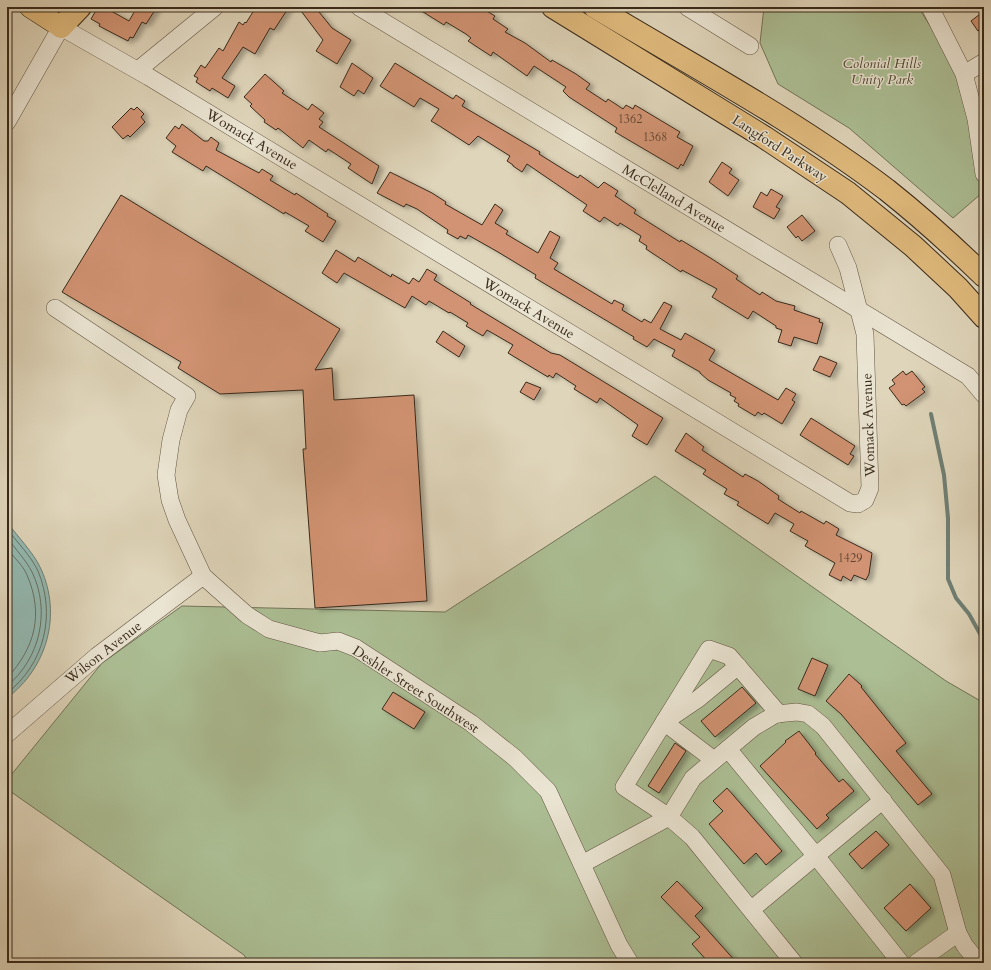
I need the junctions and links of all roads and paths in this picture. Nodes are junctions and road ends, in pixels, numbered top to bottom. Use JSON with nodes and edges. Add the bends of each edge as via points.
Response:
{"nodes":[{"id":1,"x":30,"y":7,"type":"edge"},
{"id":2,"x":72,"y":7,"type":"edge"},
{"id":3,"x":80,"y":7,"type":"edge"},
{"id":4,"x":215,"y":7,"type":"edge"},
{"id":5,"x":359,"y":7,"type":"edge"},
{"id":6,"x":553,"y":7,"type":"edge"},
{"id":7,"x":595,"y":7,"type":"edge"},
{"id":8,"x":687,"y":7,"type":"edge"},
{"id":9,"x":930,"y":7,"type":"edge"},
{"id":10,"x":61,"y":27,"type":"junction"},
{"id":11,"x":750,"y":46,"type":"dead end"},
{"id":12,"x":984,"y":62,"type":"edge"},
{"id":13,"x":138,"y":70,"type":"junction"},
{"id":14,"x":964,"y":74,"type":"junction"},
{"id":15,"x":7,"y":122,"type":"edge"},
{"id":16,"x":984,"y":174,"type":"edge"},
{"id":17,"x":838,"y":244,"type":"dead end"},
{"id":18,"x":984,"y":276,"type":"edge"},
{"id":19,"x":55,"y":308,"type":"dead end"},
{"id":20,"x":860,"y":310,"type":"junction"},
{"id":21,"x":984,"y":317,"type":"edge"},
{"id":22,"x":984,"y":395,"type":"edge"},
{"id":23,"x":203,"y":576,"type":"junction"},
{"id":24,"x":738,"y":666,"type":"junction"},
{"id":25,"x":779,"y":714,"type":"junction"},
{"id":26,"x":664,"y":722,"type":"junction"},
{"id":27,"x":7,"y":734,"type":"edge"},
{"id":28,"x":728,"y":749,"type":"junction"},
{"id":29,"x":714,"y":760,"type":"junction"},
{"id":30,"x":883,"y":800,"type":"junction"},
{"id":31,"x":669,"y":817,"type":"junction"},
{"id":32,"x":816,"y":856,"type":"junction"},
{"id":33,"x":582,"y":864,"type":"junction"},
{"id":34,"x":752,"y":910,"type":"junction"},
{"id":35,"x":958,"y":934,"type":"junction"},
{"id":36,"x":630,"y":963,"type":"edge"},
{"id":37,"x":794,"y":963,"type":"edge"},
{"id":38,"x":901,"y":963,"type":"edge"},
{"id":39,"x":916,"y":963,"type":"edge"},
{"id":40,"x":979,"y":963,"type":"edge"}],
"edges":[{"from":1,"to":10,"type":"main road","name":"Womack Avenue"},
{"from":2,"to":10,"type":"highway"},
{"from":3,"to":10,"type":"highway"},
{"from":4,"to":13,"type":"street"},
{"from":5,"to":20,"type":"street","name":"McClelland Avenue"},
{"from":6,"to":21,"type":"highway","name":"Langford Parkway","via":[[764,137],[848,193],[913,246],[958,288]]},
{"from":7,"to":18,"type":"highway","name":"Langford Parkway","via":[[816,140],[912,211]]},
{"from":8,"to":11,"type":"street"},
{"from":9,"to":14,"type":"street"},
{"from":10,"to":13,"type":"street","name":"Womack Avenue"},
{"from":10,"to":15,"type":"street"},
{"from":12,"to":14,"type":"street"},
{"from":13,"to":20,"type":"street","name":"Womack Avenue","via":[[850,503],[858,504],[864,500],[870,488],[865,334]]},
{"from":14,"to":16,"type":"street","via":[[976,119]]},
{"from":17,"to":20,"type":"street"},
{"from":19,"to":23,"type":"street","name":"Deshler Street Southwest","via":[[187,396],[179,410],[171,440],[166,475],[170,500],[177,520]]},
{"from":20,"to":22,"type":"street","name":"McClelland Avenue","via":[[968,376]]},
{"from":23,"to":27,"type":"street","name":"Wilson Avenue","via":[[97,656]]},
{"from":23,"to":33,"type":"street","name":"Deshler Street Southwest","via":[[246,615],[269,629],[320,643],[338,641],[356,648],[471,723],[515,758],[548,791]]},
{"from":24,"to":25,"type":"street"},
{"from":24,"to":26,"type":"street","via":[[698,699]]},
{"from":24,"to":26,"type":"street","via":[[729,656],[709,649]]},
{"from":25,"to":28,"type":"street","via":[[754,727]]},
{"from":25,"to":30,"type":"street","via":[[797,712],[814,718]]},
{"from":26,"to":29,"type":"street"},
{"from":26,"to":31,"type":"street","via":[[624,787]]},
{"from":28,"to":29,"type":"street"},
{"from":28,"to":32,"type":"street"},
{"from":29,"to":31,"type":"street","via":[[693,778]]},
{"from":30,"to":32,"type":"street"},
{"from":30,"to":35,"type":"street","via":[[942,875]]},
{"from":31,"to":33,"type":"street"},
{"from":31,"to":34,"type":"street","via":[[692,837]]},
{"from":32,"to":34,"type":"street"},
{"from":32,"to":38,"type":"street"},
{"from":33,"to":36,"type":"street","name":"Deshler Street Southwest","via":[[619,945]]},
{"from":34,"to":37,"type":"street"},
{"from":35,"to":39,"type":"street"},
{"from":35,"to":40,"type":"street"}]}
